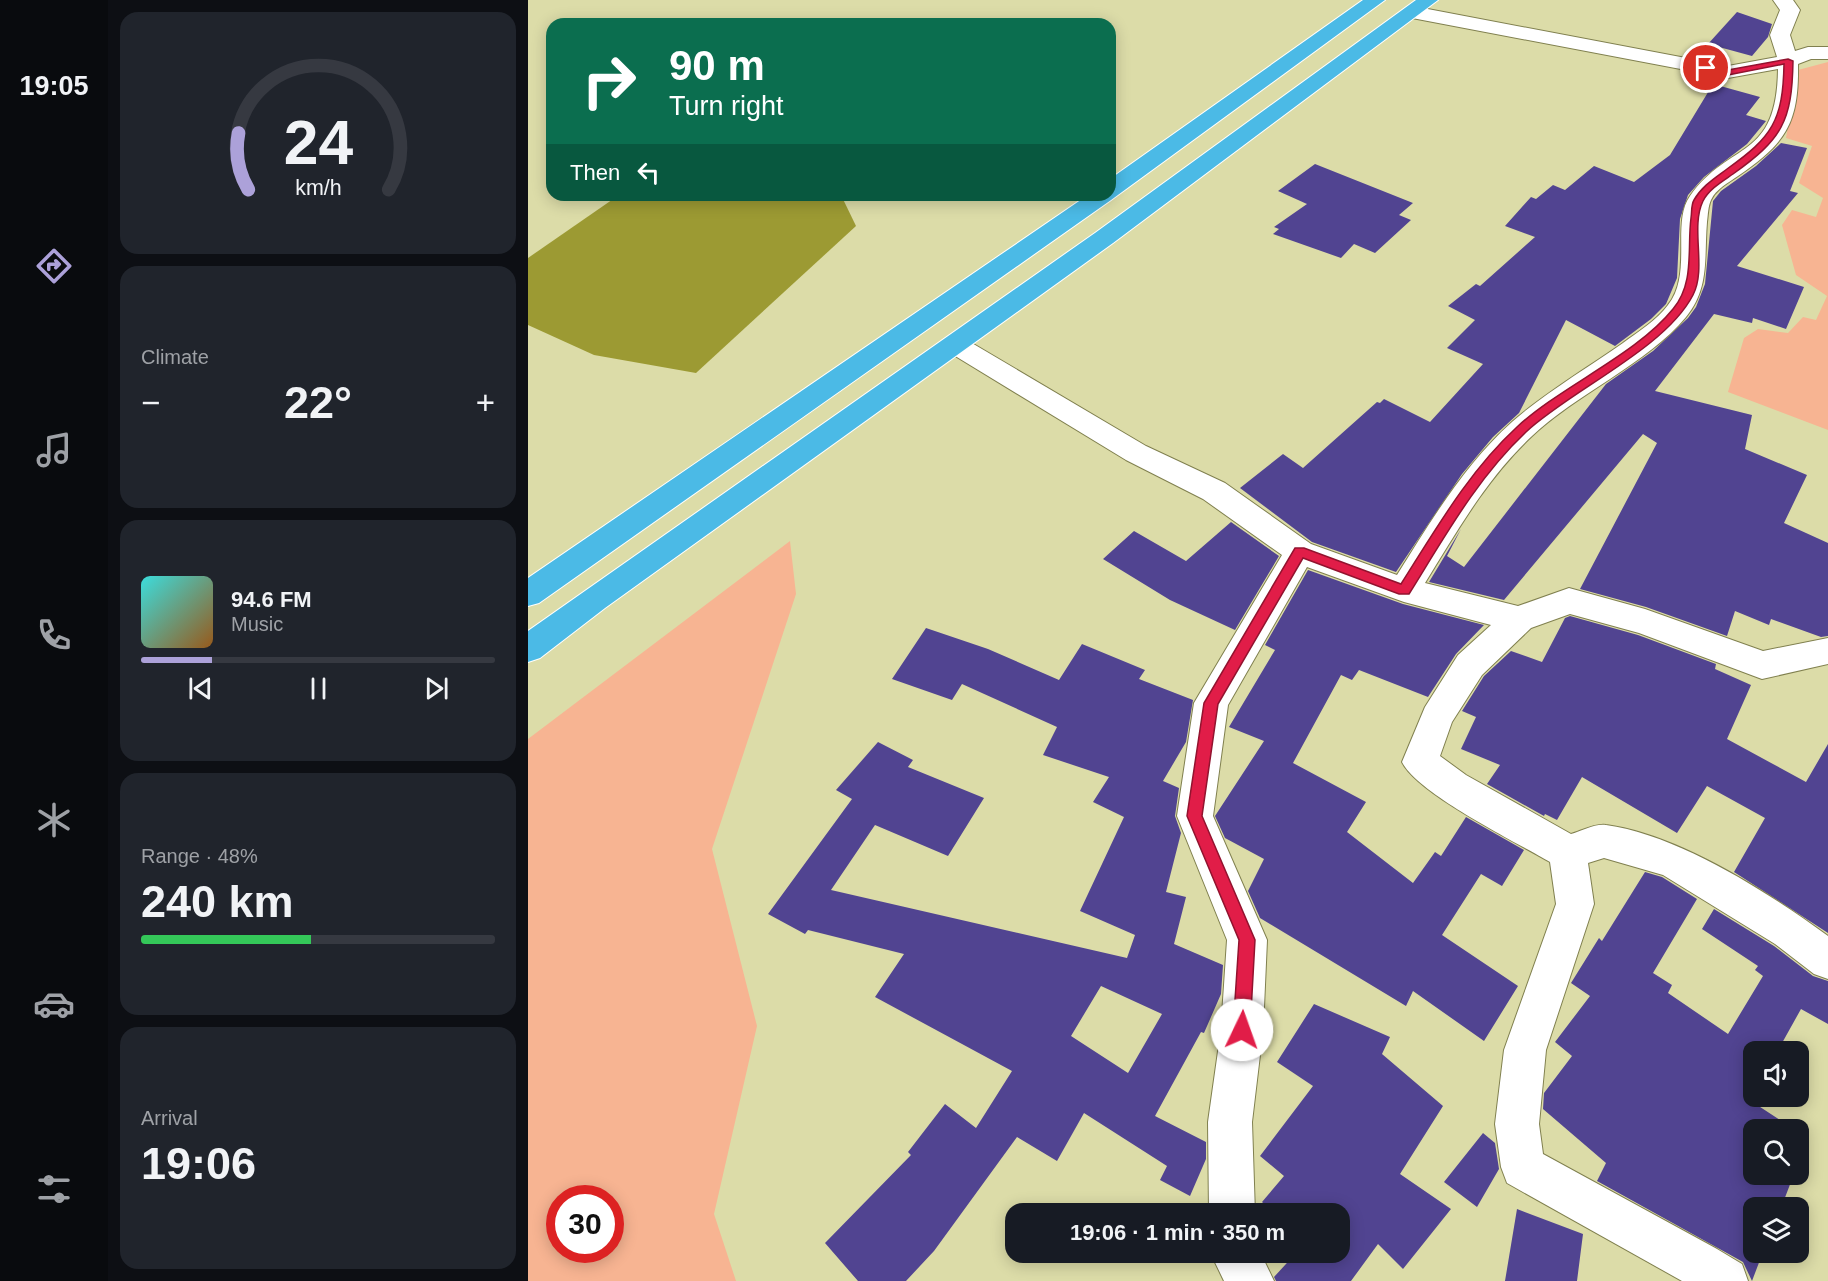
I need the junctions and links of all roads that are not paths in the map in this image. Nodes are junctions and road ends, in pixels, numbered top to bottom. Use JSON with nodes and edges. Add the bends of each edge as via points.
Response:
{"nodes":[{"id":1,"x":1375,"y":0,"type":"edge"},
{"id":2,"x":1783,"y":0,"type":"edge"},
{"id":3,"x":1420,"y":6,"type":"edge"},
{"id":4,"x":1828,"y":53,"type":"edge"},
{"id":5,"x":1788,"y":61,"type":"junction"},
{"id":6,"x":1116,"y":186,"type":"edge"},
{"id":7,"x":1094,"y":201,"type":"edge"},
{"id":8,"x":956,"y":345,"type":"junction"},
{"id":9,"x":1300,"y":552,"type":"junction"},
{"id":10,"x":1404,"y":590,"type":"junction"},
{"id":11,"x":528,"y":594,"type":"edge"},
{"id":12,"x":1519,"y":619,"type":"junction"},
{"id":13,"x":528,"y":649,"type":"edge"},
{"id":14,"x":1828,"y":651,"type":"edge"},
{"id":15,"x":1568,"y":852,"type":"junction"},
{"id":16,"x":1828,"y":960,"type":"edge"},
{"id":17,"x":1232,"y":1203,"type":"edge"},
{"id":18,"x":1240,"y":1263,"type":"edge"},
{"id":19,"x":1251,"y":1281,"type":"edge"},
{"id":20,"x":1725,"y":1281,"type":"edge"}],
"edges":[{"from":1,"to":6,"type":"highway"},
{"from":2,"to":5,"type":"street","via":[[1790,10],[1780,35]]},
{"from":3,"to":5,"type":"street","via":[[1728,72]]},
{"from":3,"to":8,"type":"highway"},
{"from":4,"to":5,"type":"street","via":[[1808,52]]},
{"from":5,"to":10,"type":"street","via":[[1788,94],[1776,132],[1759,151],[1709,186],[1698,201],[1694,271],[1689,293],[1677,312],[1522,429],[1463,496]]},
{"from":7,"to":11,"type":"highway"},
{"from":8,"to":9,"type":"street","via":[[1136,453],[1214,491]]},
{"from":8,"to":13,"type":"highway"},
{"from":9,"to":10,"type":"street"},
{"from":9,"to":17,"type":"street","via":[[1211,703],[1195,816],[1247,940],[1242,1030],[1230,1122]]},
{"from":10,"to":12,"type":"street"},
{"from":12,"to":14,"type":"street","via":[[1569,602],[1645,622],[1762,665]]},
{"from":12,"to":15,"type":"street","via":[[1470,665],[1437,717],[1420,762],[1453,786]]},
{"from":15,"to":16,"type":"street","via":[[1604,841],[1673,861],[1789,931]]},
{"from":15,"to":20,"type":"street","via":[[1575,904],[1525,1050],[1517,1124],[1523,1167]]},
{"from":18,"to":19,"type":"street"}]}
